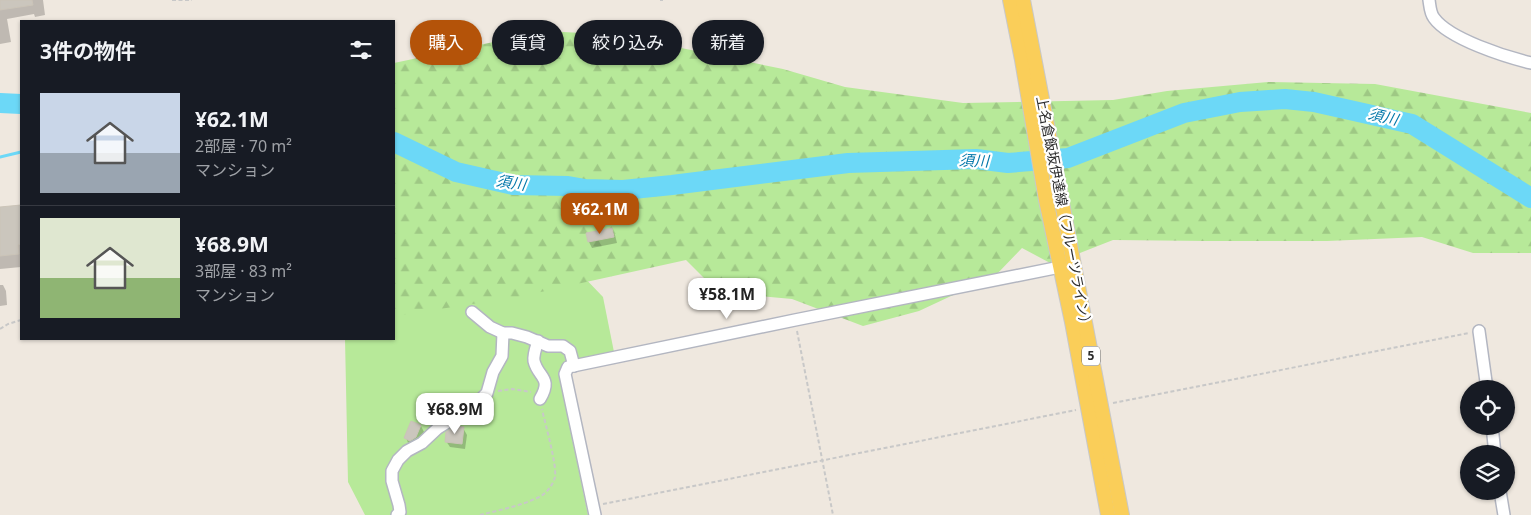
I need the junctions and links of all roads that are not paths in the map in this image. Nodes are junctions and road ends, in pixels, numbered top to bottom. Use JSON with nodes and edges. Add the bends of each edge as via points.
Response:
{"nodes":[{"id":1,"x":1010,"y":0,"type":"edge"},
{"id":2,"x":1023,"y":0,"type":"edge"},
{"id":3,"x":1429,"y":0,"type":"edge"},
{"id":4,"x":1029,"y":60,"type":"junction"},
{"id":5,"x":1531,"y":63,"type":"edge"},
{"id":6,"x":1060,"y":267,"type":"junction"},
{"id":7,"x":472,"y":312,"type":"dead end"},
{"id":8,"x":1479,"y":331,"type":"road end"},
{"id":9,"x":503,"y":332,"type":"junction"},
{"id":10,"x":538,"y":341,"type":"junction"},
{"id":11,"x":574,"y":366,"type":"junction"},
{"id":12,"x":1486,"y":380,"type":"edge"},
{"id":13,"x":540,"y":399,"type":"road end"},
{"id":14,"x":1094,"y":407,"type":"junction"},
{"id":15,"x":1502,"y":500,"type":"edge"},
{"id":16,"x":594,"y":511,"type":"edge"},
{"id":17,"x":397,"y":515,"type":"edge"},
{"id":18,"x":1108,"y":515,"type":"edge"},
{"id":19,"x":1122,"y":515,"type":"edge"},
{"id":20,"x":1504,"y":515,"type":"edge"}],
"edges":[{"from":1,"to":4,"type":"main road","name":"上名倉飯坂伊達線（フルーツライン）","number":"5"},
{"from":2,"to":4,"type":"main road","name":"上名倉飯坂伊達線（フルーツライン）","number":"5"},
{"from":3,"to":5,"type":"street","via":[[1430,12],[1442,26],[1474,44]]},
{"from":4,"to":6,"type":"main road","name":"上名倉飯坂伊達線（フルーツライン）","number":"5","via":[[1046,200]]},
{"from":4,"to":14,"type":"main road","name":"上名倉飯坂伊達線（フルーツライン）","number":"5","via":[[1061,196]]},
{"from":6,"to":11,"type":"street"},
{"from":6,"to":14,"type":"main road","name":"上名倉飯坂伊達線（フルーツライン）","number":"5"},
{"from":7,"to":9,"type":"street","via":[[490,327]]},
{"from":8,"to":12,"type":"street"},
{"from":9,"to":10,"type":"street"},
{"from":9,"to":17,"type":"street","via":[[502,356],[487,394],[398,460],[392,471],[400,512]]},
{"from":10,"to":11,"type":"street","via":[[548,346],[563,346],[570,351]]},
{"from":10,"to":13,"type":"street","via":[[534,361],[545,383]]},
{"from":11,"to":16,"type":"street","via":[[565,374]]},
{"from":14,"to":18,"type":"main road","name":"上名倉飯坂伊達線（フルーツライン）","number":"5"},
{"from":14,"to":19,"type":"main road","name":"上名倉飯坂伊達線（フルーツライン）","number":"5"},
{"from":15,"to":20,"type":"street"}]}
